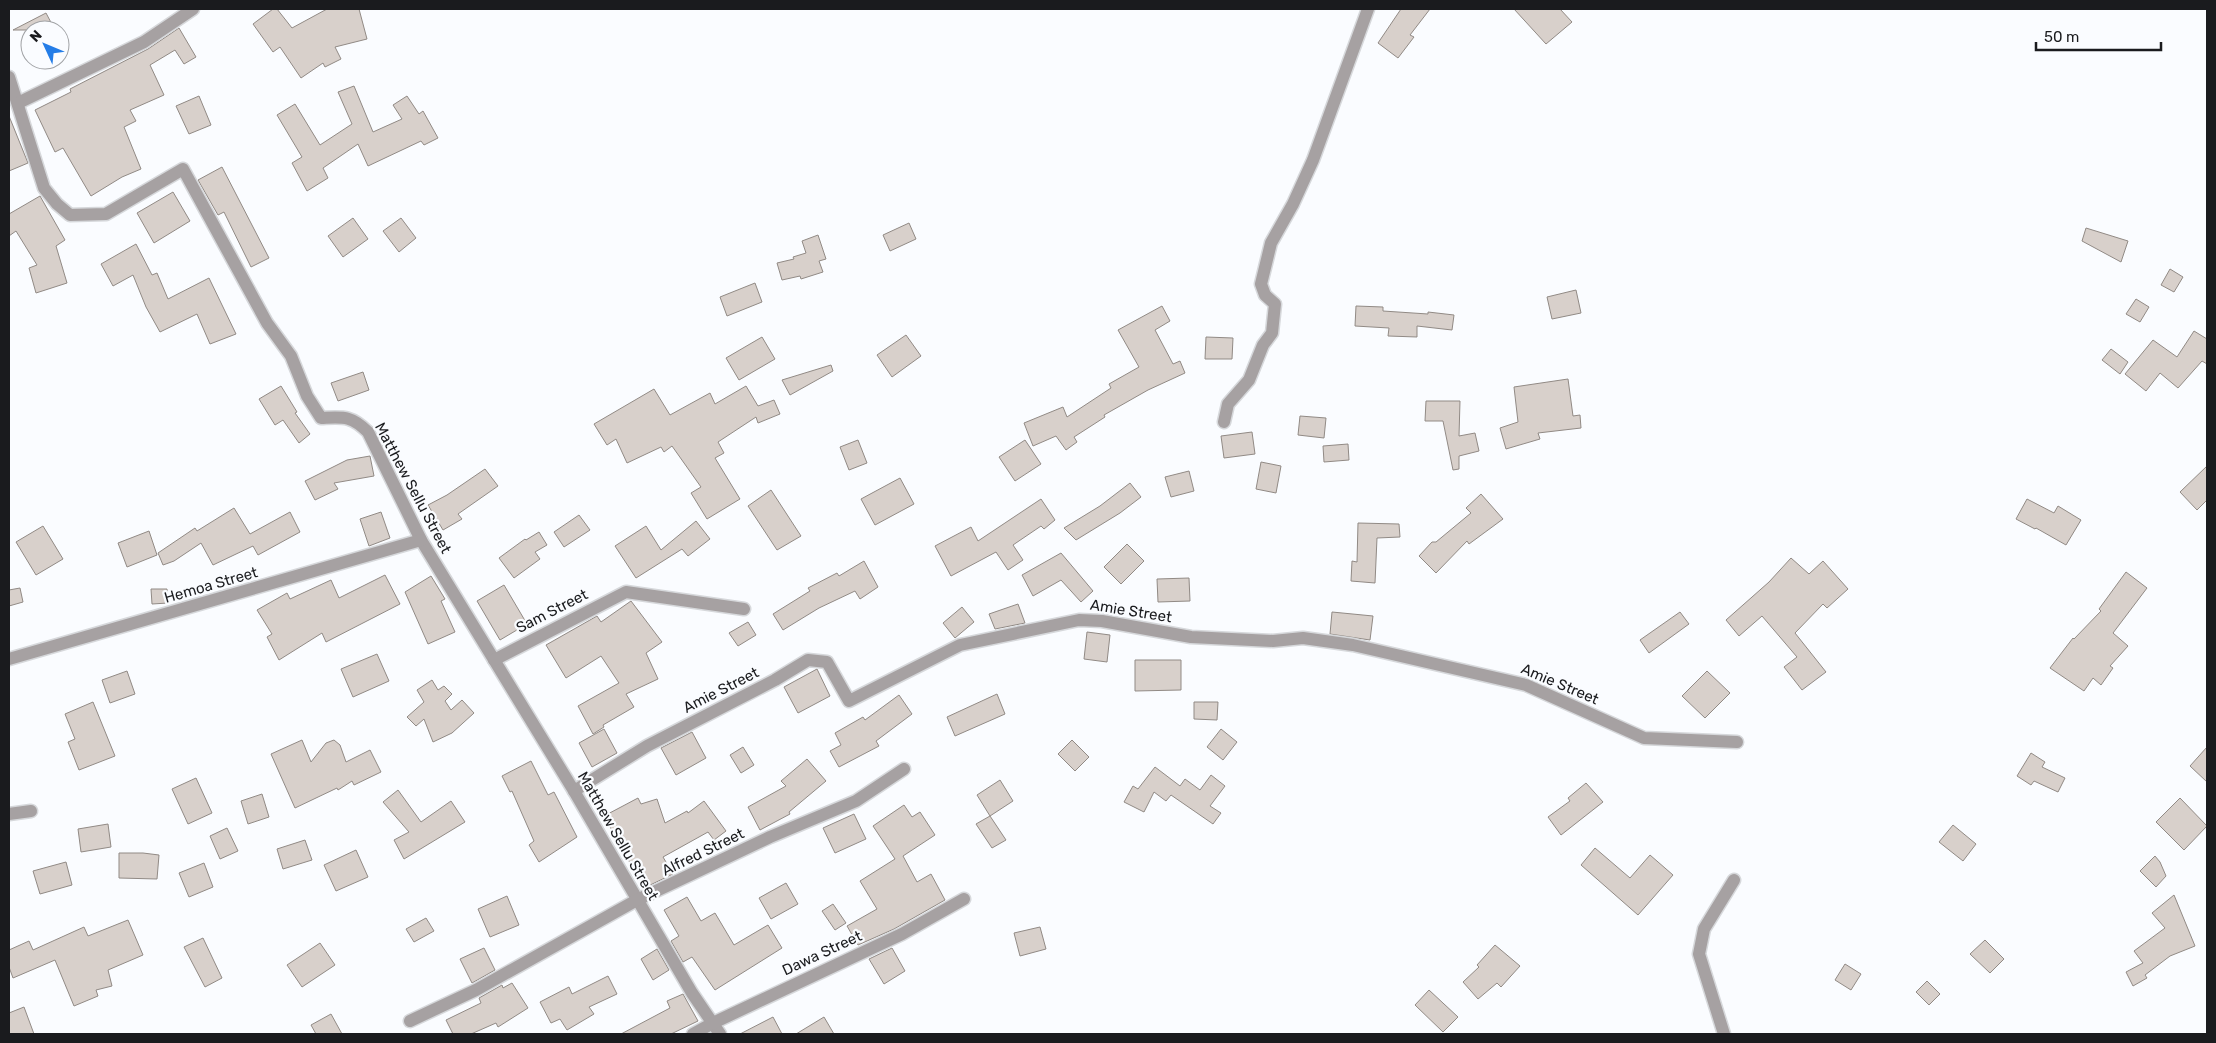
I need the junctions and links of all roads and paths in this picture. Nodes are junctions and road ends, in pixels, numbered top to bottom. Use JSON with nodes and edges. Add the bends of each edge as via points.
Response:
{"nodes":[{"id":1,"x":193,"y":9,"type":"edge"},
{"id":2,"x":1368,"y":9,"type":"edge"},
{"id":3,"x":9,"y":77,"type":"edge"},
{"id":4,"x":18,"y":103,"type":"junction"},
{"id":5,"x":1224,"y":422,"type":"dead end"},
{"id":6,"x":421,"y":540,"type":"junction"},
{"id":7,"x":744,"y":609,"type":"dead end"},
{"id":8,"x":9,"y":659,"type":"edge"},
{"id":9,"x":494,"y":660,"type":"junction"},
{"id":10,"x":1737,"y":742,"type":"dead end"},
{"id":11,"x":904,"y":769,"type":"dead end"},
{"id":12,"x":574,"y":790,"type":"junction"},
{"id":13,"x":31,"y":811,"type":"dead end"},
{"id":14,"x":9,"y":814,"type":"edge"},
{"id":15,"x":1734,"y":880,"type":"dead end"},
{"id":16,"x":964,"y":899,"type":"dead end"},
{"id":17,"x":637,"y":900,"type":"junction"},
{"id":18,"x":410,"y":1021,"type":"dead end"},
{"id":19,"x":713,"y":1023,"type":"junction"},
{"id":20,"x":693,"y":1034,"type":"edge"},
{"id":21,"x":720,"y":1034,"type":"edge"},
{"id":22,"x":1724,"y":1034,"type":"edge"}],
"edges":[{"from":1,"to":4,"type":"street","via":[[144,42]]},
{"from":2,"to":5,"type":"street","via":[[1313,160],[1271,242],[1261,284],[1265,295],[1275,304],[1272,333],[1263,345],[1248,380],[1228,404]]},
{"from":3,"to":4,"type":"street","name":"Matthew Sellu Street"},
{"from":4,"to":6,"type":"street","name":"Matthew Sellu Street","via":[[44,188],[70,215],[106,214],[183,169],[267,323],[291,356],[307,396],[321,418],[356,420],[368,432]]},
{"from":6,"to":8,"type":"street","name":"Hemoa Street"},
{"from":6,"to":9,"type":"street","name":"Matthew Sellu Street"},
{"from":7,"to":9,"type":"street","name":"Sam Street","via":[[626,592]]},
{"from":9,"to":12,"type":"street","name":"Matthew Sellu Street"},
{"from":10,"to":12,"type":"street","name":"Amie Street","via":[[1644,738],[1526,685],[1354,645],[1303,638],[1273,641],[1191,637],[1079,620],[960,645],[849,701],[827,662],[808,660],[647,746]]},
{"from":11,"to":17,"type":"street","name":"Alfred Street","via":[[856,801],[770,837]]},
{"from":12,"to":17,"type":"street","name":"Matthew Sellu Street"},
{"from":13,"to":14,"type":"street"},
{"from":15,"to":22,"type":"street","via":[[1704,929],[1699,954]]},
{"from":16,"to":19,"type":"street","name":"Dawa Street","via":[[902,934]]},
{"from":17,"to":18,"type":"street","name":"Alfred Street","via":[[476,990]]},
{"from":17,"to":19,"type":"street","name":"Matthew Sellu Street"},
{"from":19,"to":20,"type":"street","name":"Dawa Street"},
{"from":19,"to":21,"type":"street","name":"Matthew Sellu Street"}]}
